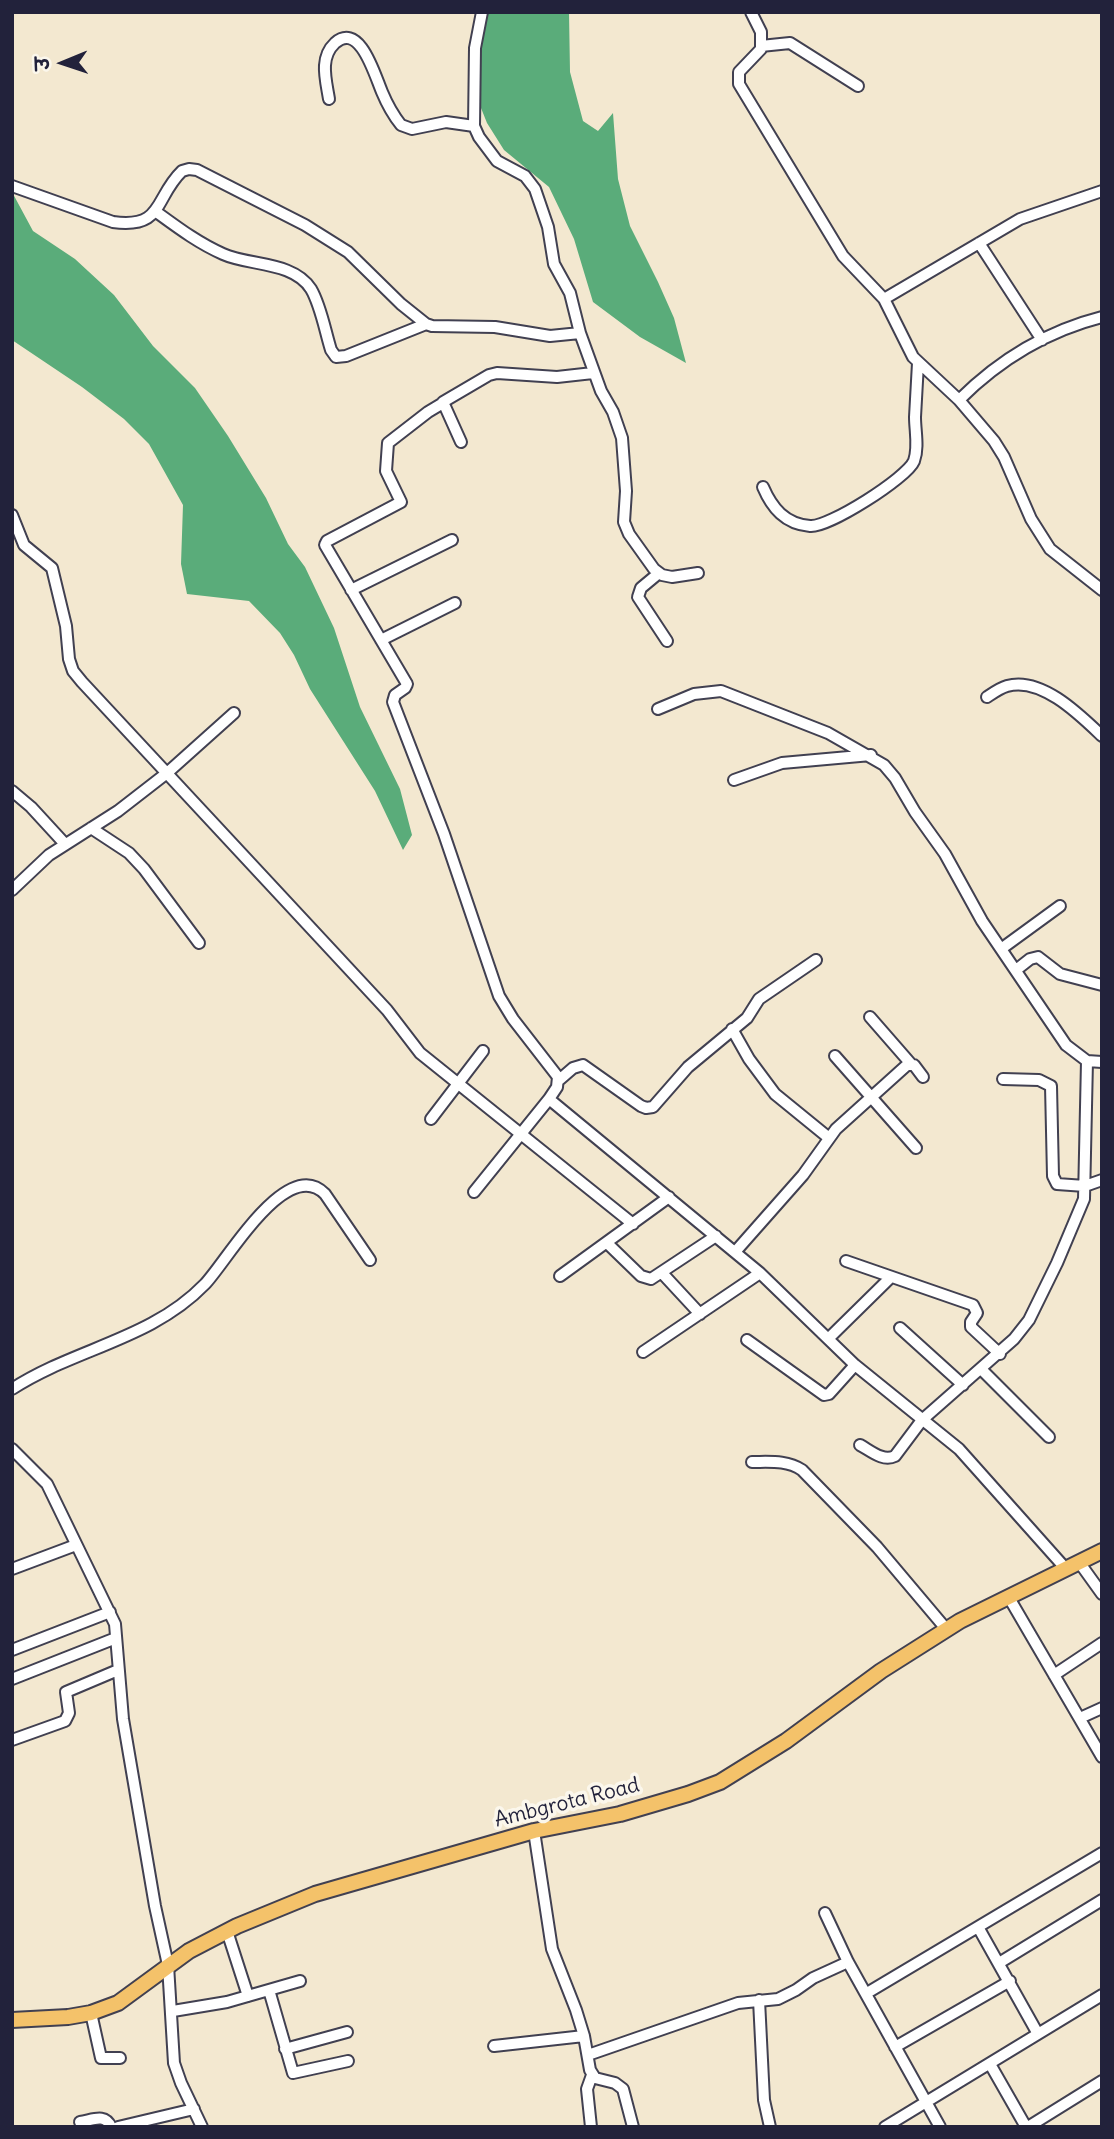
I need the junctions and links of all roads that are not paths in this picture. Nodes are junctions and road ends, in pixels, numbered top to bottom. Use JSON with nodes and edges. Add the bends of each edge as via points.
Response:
{"nodes":[{"id":1,"x":482,"y":12,"type":"edge"},
{"id":2,"x":751,"y":12,"type":"edge"},
{"id":3,"x":761,"y":47,"type":"junction"},
{"id":4,"x":858,"y":86,"type":"dead end"},
{"id":5,"x":329,"y":99,"type":"dead end"},
{"id":6,"x":474,"y":126,"type":"junction"},
{"id":7,"x":12,"y":186,"type":"edge"},
{"id":8,"x":1102,"y":191,"type":"edge"},
{"id":9,"x":155,"y":211,"type":"junction"},
{"id":10,"x":979,"y":243,"type":"junction"},
{"id":11,"x":884,"y":299,"type":"junction"},
{"id":12,"x":1102,"y":317,"type":"edge"},
{"id":13,"x":426,"y":324,"type":"junction"},
{"id":14,"x":580,"y":333,"type":"junction"},
{"id":15,"x":1042,"y":340,"type":"junction"},
{"id":16,"x":918,"y":363,"type":"junction"},
{"id":17,"x":593,"y":373,"type":"junction"},
{"id":18,"x":959,"y":400,"type":"junction"},
{"id":19,"x":443,"y":403,"type":"junction"},
{"id":20,"x":461,"y":442,"type":"dead end"},
{"id":21,"x":763,"y":487,"type":"dead end"},
{"id":22,"x":12,"y":515,"type":"edge"},
{"id":23,"x":452,"y":540,"type":"dead end"},
{"id":24,"x":659,"y":573,"type":"junction"},
{"id":25,"x":698,"y":573,"type":"dead end"},
{"id":26,"x":351,"y":590,"type":"junction"},
{"id":27,"x":1102,"y":590,"type":"edge"},
{"id":28,"x":455,"y":603,"type":"dead end"},
{"id":29,"x":381,"y":640,"type":"junction"},
{"id":30,"x":667,"y":641,"type":"dead end"},
{"id":31,"x":987,"y":697,"type":"dead end"},
{"id":32,"x":658,"y":709,"type":"dead end"},
{"id":33,"x":234,"y":713,"type":"dead end"},
{"id":34,"x":1102,"y":736,"type":"edge"},
{"id":35,"x":871,"y":755,"type":"junction"},
{"id":36,"x":167,"y":773,"type":"junction"},
{"id":37,"x":734,"y":780,"type":"dead end"},
{"id":38,"x":12,"y":791,"type":"edge"},
{"id":39,"x":91,"y":828,"type":"junction"},
{"id":40,"x":65,"y":844,"type":"junction"},
{"id":41,"x":12,"y":890,"type":"edge"},
{"id":42,"x":1060,"y":906,"type":"dead end"},
{"id":43,"x":199,"y":943,"type":"dead end"},
{"id":44,"x":1001,"y":950,"type":"junction"},
{"id":45,"x":816,"y":960,"type":"dead end"},
{"id":46,"x":1016,"y":970,"type":"junction"},
{"id":47,"x":1102,"y":985,"type":"edge"},
{"id":48,"x":870,"y":1017,"type":"dead end"},
{"id":49,"x":732,"y":1029,"type":"junction"},
{"id":50,"x":483,"y":1051,"type":"dead end"},
{"id":51,"x":835,"y":1056,"type":"dead end"},
{"id":52,"x":1087,"y":1061,"type":"junction"},
{"id":53,"x":1102,"y":1062,"type":"edge"},
{"id":54,"x":911,"y":1064,"type":"junction"},
{"id":55,"x":923,"y":1077,"type":"dead end"},
{"id":56,"x":1003,"y":1079,"type":"dead end"},
{"id":57,"x":558,"y":1081,"type":"junction"},
{"id":58,"x":457,"y":1082,"type":"junction"},
{"id":59,"x":871,"y":1097,"type":"junction"},
{"id":60,"x":549,"y":1099,"type":"junction"},
{"id":61,"x":431,"y":1119,"type":"dead end"},
{"id":62,"x":520,"y":1133,"type":"junction"},
{"id":63,"x":829,"y":1138,"type":"junction"},
{"id":64,"x":916,"y":1148,"type":"dead end"},
{"id":65,"x":1102,"y":1180,"type":"edge"},
{"id":66,"x":1085,"y":1186,"type":"junction"},
{"id":67,"x":474,"y":1192,"type":"dead end"},
{"id":68,"x":669,"y":1197,"type":"junction"},
{"id":69,"x":633,"y":1224,"type":"junction"},
{"id":70,"x":716,"y":1236,"type":"junction"},
{"id":71,"x":607,"y":1243,"type":"junction"},
{"id":72,"x":735,"y":1252,"type":"junction"},
{"id":73,"x":370,"y":1261,"type":"dead end"},
{"id":74,"x":846,"y":1261,"type":"dead end"},
{"id":75,"x":662,"y":1273,"type":"junction"},
{"id":76,"x":760,"y":1273,"type":"junction"},
{"id":77,"x":560,"y":1276,"type":"dead end"},
{"id":78,"x":891,"y":1277,"type":"junction"},
{"id":79,"x":700,"y":1314,"type":"junction"},
{"id":80,"x":900,"y":1328,"type":"dead end"},
{"id":81,"x":829,"y":1338,"type":"junction"},
{"id":82,"x":747,"y":1340,"type":"dead end"},
{"id":83,"x":643,"y":1352,"type":"dead end"},
{"id":84,"x":1000,"y":1354,"type":"junction"},
{"id":85,"x":855,"y":1365,"type":"junction"},
{"id":86,"x":982,"y":1370,"type":"junction"},
{"id":87,"x":963,"y":1385,"type":"junction"},
{"id":88,"x":12,"y":1389,"type":"edge"},
{"id":89,"x":922,"y":1420,"type":"junction"},
{"id":90,"x":1049,"y":1437,"type":"dead end"},
{"id":91,"x":860,"y":1445,"type":"dead end"},
{"id":92,"x":12,"y":1449,"type":"edge"},
{"id":93,"x":752,"y":1462,"type":"dead end"},
{"id":94,"x":76,"y":1545,"type":"junction"},
{"id":95,"x":1102,"y":1550,"type":"edge"},
{"id":96,"x":1073,"y":1565,"type":"junction"},
{"id":97,"x":12,"y":1569,"type":"edge"},
{"id":98,"x":1102,"y":1594,"type":"edge"},
{"id":99,"x":1008,"y":1596,"type":"junction"},
{"id":100,"x":110,"y":1612,"type":"junction"},
{"id":101,"x":947,"y":1630,"type":"junction"},
{"id":102,"x":116,"y":1638,"type":"junction"},
{"id":103,"x":1102,"y":1643,"type":"edge"},
{"id":104,"x":12,"y":1650,"type":"edge"},
{"id":105,"x":118,"y":1670,"type":"junction"},
{"id":106,"x":1054,"y":1675,"type":"junction"},
{"id":107,"x":12,"y":1679,"type":"edge"},
{"id":108,"x":1102,"y":1708,"type":"edge"},
{"id":109,"x":1080,"y":1718,"type":"junction"},
{"id":110,"x":12,"y":1740,"type":"edge"},
{"id":111,"x":1102,"y":1757,"type":"edge"},
{"id":112,"x":534,"y":1831,"type":"junction"},
{"id":113,"x":1102,"y":1853,"type":"edge"},
{"id":114,"x":1102,"y":1900,"type":"edge"},
{"id":115,"x":825,"y":1913,"type":"dead end"},
{"id":116,"x":978,"y":1927,"type":"junction"},
{"id":117,"x":227,"y":1931,"type":"junction"},
{"id":118,"x":848,"y":1962,"type":"junction"},
{"id":119,"x":999,"y":1963,"type":"junction"},
{"id":120,"x":169,"y":1965,"type":"junction"},
{"id":121,"x":300,"y":1981,"type":"dead end"},
{"id":122,"x":1010,"y":1981,"type":"junction"},
{"id":123,"x":269,"y":1990,"type":"junction"},
{"id":124,"x":867,"y":1993,"type":"junction"},
{"id":125,"x":1102,"y":1995,"type":"edge"},
{"id":126,"x":248,"y":1996,"type":"junction"},
{"id":127,"x":759,"y":2000,"type":"junction"},
{"id":128,"x":173,"y":2011,"type":"junction"},
{"id":129,"x":91,"y":2012,"type":"junction"},
{"id":130,"x":12,"y":2020,"type":"edge"},
{"id":131,"x":347,"y":2032,"type":"dead end"},
{"id":132,"x":1038,"y":2034,"type":"junction"},
{"id":133,"x":584,"y":2036,"type":"junction"},
{"id":134,"x":494,"y":2046,"type":"dead end"},
{"id":135,"x":895,"y":2048,"type":"junction"},
{"id":136,"x":285,"y":2049,"type":"junction"},
{"id":137,"x":588,"y":2055,"type":"junction"},
{"id":138,"x":120,"y":2058,"type":"dead end"},
{"id":139,"x":348,"y":2060,"type":"dead end"},
{"id":140,"x":990,"y":2064,"type":"junction"},
{"id":141,"x":592,"y":2075,"type":"junction"},
{"id":142,"x":1102,"y":2081,"type":"edge"},
{"id":143,"x":926,"y":2104,"type":"junction"},
{"id":144,"x":194,"y":2109,"type":"junction"},
{"id":145,"x":80,"y":2122,"type":"dead end"},
{"id":146,"x":111,"y":2127,"type":"edge"},
{"id":147,"x":118,"y":2127,"type":"edge"},
{"id":148,"x":202,"y":2127,"type":"edge"},
{"id":149,"x":591,"y":2127,"type":"edge"},
{"id":150,"x":634,"y":2127,"type":"edge"},
{"id":151,"x":770,"y":2127,"type":"edge"},
{"id":152,"x":885,"y":2127,"type":"edge"},
{"id":153,"x":940,"y":2127,"type":"edge"},
{"id":154,"x":1027,"y":2127,"type":"edge"}],
"edges":[{"from":1,"to":6,"type":"street","via":[[475,48]]},
{"from":2,"to":3,"type":"street","via":[[761,32]]},
{"from":3,"to":4,"type":"street","via":[[790,43]]},
{"from":3,"to":11,"type":"street","via":[[739,72],[739,83],[843,256]]},
{"from":5,"to":6,"type":"street","via":[[324,61],[332,46],[348,37],[362,48],[401,125],[412,130],[446,122]]},
{"from":6,"to":14,"type":"street","via":[[497,161],[525,176],[535,189],[554,264],[570,293]]},
{"from":7,"to":9,"type":"street","via":[[113,222],[141,222]]},
{"from":8,"to":10,"type":"street","via":[[1028,216]]},
{"from":9,"to":13,"type":"street","via":[[182,171],[197,170],[348,252]]},
{"from":9,"to":13,"type":"street","via":[[225,255],[283,269],[304,282],[315,298],[336,357]]},
{"from":10,"to":11,"type":"street"},
{"from":10,"to":15,"type":"street"},
{"from":11,"to":16,"type":"street"},
{"from":12,"to":15,"type":"street"},
{"from":13,"to":14,"type":"street","via":[[550,335]]},
{"from":14,"to":17,"type":"street"},
{"from":15,"to":18,"type":"street","via":[[995,367]]},
{"from":16,"to":18,"type":"street"},
{"from":16,"to":21,"type":"street","via":[[916,451],[910,467],[890,485],[828,521],[810,526],[777,512]]},
{"from":17,"to":19,"type":"street","via":[[557,377],[497,373]]},
{"from":17,"to":24,"type":"street","via":[[622,438],[625,527]]},
{"from":18,"to":27,"type":"street","via":[[999,449],[1021,500],[1050,549]]},
{"from":19,"to":20,"type":"street"},
{"from":19,"to":26,"type":"street","via":[[386,448],[386,471],[401,502],[325,543]]},
{"from":22,"to":36,"type":"street","via":[[24,545],[52,568],[73,671]]},
{"from":23,"to":26,"type":"street"},
{"from":24,"to":25,"type":"street"},
{"from":24,"to":30,"type":"street","via":[[641,588],[638,597]]},
{"from":26,"to":29,"type":"street"},
{"from":28,"to":29,"type":"street"},
{"from":29,"to":57,"type":"street","via":[[407,684],[394,702],[499,996]]},
{"from":31,"to":34,"type":"street","via":[[1013,685],[1041,691],[1072,707]]},
{"from":32,"to":35,"type":"street","via":[[694,694],[721,691]]},
{"from":33,"to":36,"type":"street"},
{"from":35,"to":37,"type":"street","via":[[782,763]]},
{"from":35,"to":44,"type":"street","via":[[895,778]]},
{"from":36,"to":39,"type":"street"},
{"from":36,"to":58,"type":"street","via":[[387,1010],[410,1043]]},
{"from":38,"to":40,"type":"street"},
{"from":39,"to":40,"type":"street"},
{"from":39,"to":43,"type":"street","via":[[137,861]]},
{"from":40,"to":41,"type":"street"},
{"from":42,"to":44,"type":"street"},
{"from":44,"to":46,"type":"street"},
{"from":45,"to":49,"type":"street","via":[[759,999],[747,1018]]},
{"from":46,"to":47,"type":"street","via":[[1038,957],[1060,974]]},
{"from":46,"to":52,"type":"street","via":[[1066,1045]]},
{"from":48,"to":54,"type":"street"},
{"from":49,"to":57,"type":"street","via":[[650,1108],[587,1066],[573,1068]]},
{"from":49,"to":63,"type":"street","via":[[775,1094]]},
{"from":50,"to":58,"type":"street"},
{"from":51,"to":59,"type":"street"},
{"from":52,"to":53,"type":"street"},
{"from":52,"to":66,"type":"street"},
{"from":54,"to":55,"type":"street"},
{"from":54,"to":59,"type":"street"},
{"from":56,"to":66,"type":"street","via":[[1039,1080],[1051,1086],[1054,1181]]},
{"from":57,"to":60,"type":"street"},
{"from":58,"to":61,"type":"street"},
{"from":58,"to":62,"type":"street"},
{"from":59,"to":63,"type":"street"},
{"from":59,"to":64,"type":"street"},
{"from":60,"to":62,"type":"street"},
{"from":60,"to":68,"type":"street"},
{"from":62,"to":67,"type":"street"},
{"from":62,"to":69,"type":"street"},
{"from":63,"to":72,"type":"street"},
{"from":65,"to":66,"type":"street"},
{"from":66,"to":84,"type":"street","via":[[1078,1217],[1041,1295],[1028,1320]]},
{"from":68,"to":69,"type":"street"},
{"from":68,"to":70,"type":"street"},
{"from":69,"to":71,"type":"street"},
{"from":70,"to":72,"type":"street"},
{"from":70,"to":75,"type":"street"},
{"from":71,"to":75,"type":"street","via":[[646,1279]]},
{"from":71,"to":77,"type":"street"},
{"from":72,"to":76,"type":"street"},
{"from":73,"to":88,"type":"street","via":[[317,1186],[298,1186],[266,1209],[207,1282],[164,1318],[49,1367]]},
{"from":74,"to":78,"type":"street"},
{"from":75,"to":79,"type":"street"},
{"from":76,"to":79,"type":"street"},
{"from":76,"to":81,"type":"street"},
{"from":78,"to":81,"type":"street"},
{"from":78,"to":84,"type":"street","via":[[976,1307],[971,1327]]},
{"from":79,"to":83,"type":"street"},
{"from":80,"to":87,"type":"street"},
{"from":81,"to":85,"type":"street"},
{"from":82,"to":85,"type":"street","via":[[824,1395]]},
{"from":84,"to":86,"type":"street"},
{"from":85,"to":89,"type":"street"},
{"from":86,"to":87,"type":"street"},
{"from":86,"to":90,"type":"street"},
{"from":87,"to":89,"type":"street"},
{"from":89,"to":91,"type":"street","via":[[892,1458]]},
{"from":89,"to":96,"type":"street","via":[[959,1449],[1003,1501]]},
{"from":92,"to":94,"type":"street","via":[[47,1483]]},
{"from":93,"to":101,"type":"street","via":[[784,1463],[802,1471],[877,1547]]},
{"from":94,"to":97,"type":"street"},
{"from":94,"to":100,"type":"street"},
{"from":95,"to":96,"type":"main road","name":"Ambgrota Road"},
{"from":96,"to":98,"type":"street"},
{"from":96,"to":99,"type":"main road","name":"Ambgrota Road"},
{"from":99,"to":101,"type":"main road","name":"Ambgrota Road"},
{"from":99,"to":106,"type":"street"},
{"from":100,"to":102,"type":"street"},
{"from":100,"to":104,"type":"street"},
{"from":101,"to":112,"type":"main road","name":"Ambgrota Road","via":[[720,1782],[620,1814]]},
{"from":102,"to":105,"type":"street"},
{"from":102,"to":107,"type":"street"},
{"from":103,"to":106,"type":"street"},
{"from":105,"to":110,"type":"street","via":[[66,1692],[69,1713],[65,1721]]},
{"from":105,"to":120,"type":"street","via":[[131,1769]]},
{"from":106,"to":109,"type":"street"},
{"from":108,"to":109,"type":"street"},
{"from":109,"to":111,"type":"street"},
{"from":112,"to":117,"type":"main road","name":"Ambgrota Road","via":[[315,1894]]},
{"from":112,"to":133,"type":"street","via":[[552,1949]]},
{"from":113,"to":116,"type":"street"},
{"from":114,"to":119,"type":"street"},
{"from":115,"to":118,"type":"street"},
{"from":116,"to":119,"type":"street"},
{"from":116,"to":124,"type":"street"},
{"from":117,"to":120,"type":"main road","name":"Ambgrota Road"},
{"from":117,"to":126,"type":"street"},
{"from":118,"to":124,"type":"street"},
{"from":118,"to":127,"type":"street","via":[[788,1995]]},
{"from":119,"to":122,"type":"street"},
{"from":120,"to":128,"type":"street"},
{"from":120,"to":129,"type":"main road","name":"Ambgrota Road","via":[[118,2003]]},
{"from":121,"to":123,"type":"street"},
{"from":122,"to":132,"type":"street"},
{"from":122,"to":135,"type":"street"},
{"from":123,"to":126,"type":"street"},
{"from":123,"to":136,"type":"street"},
{"from":124,"to":135,"type":"street"},
{"from":125,"to":132,"type":"street"},
{"from":126,"to":128,"type":"street"},
{"from":127,"to":137,"type":"street","via":[[738,2003]]},
{"from":127,"to":151,"type":"street","via":[[764,2100]]},
{"from":128,"to":144,"type":"street","via":[[174,2063]]},
{"from":129,"to":130,"type":"main road","name":"Ambgrota Road"},
{"from":129,"to":138,"type":"street","via":[[100,2058]]},
{"from":131,"to":136,"type":"street"},
{"from":132,"to":140,"type":"street"},
{"from":133,"to":134,"type":"street"},
{"from":133,"to":137,"type":"street"},
{"from":135,"to":143,"type":"street"},
{"from":136,"to":139,"type":"street","via":[[296,2074]]},
{"from":137,"to":141,"type":"street"},
{"from":140,"to":143,"type":"street"},
{"from":140,"to":154,"type":"street"},
{"from":141,"to":149,"type":"street","via":[[587,2090]]},
{"from":141,"to":150,"type":"street","via":[[623,2089]]},
{"from":142,"to":154,"type":"street"},
{"from":143,"to":152,"type":"street"},
{"from":143,"to":153,"type":"street"},
{"from":144,"to":147,"type":"street"},
{"from":144,"to":148,"type":"street"},
{"from":145,"to":146,"type":"street","via":[[104,2118]]}]}
